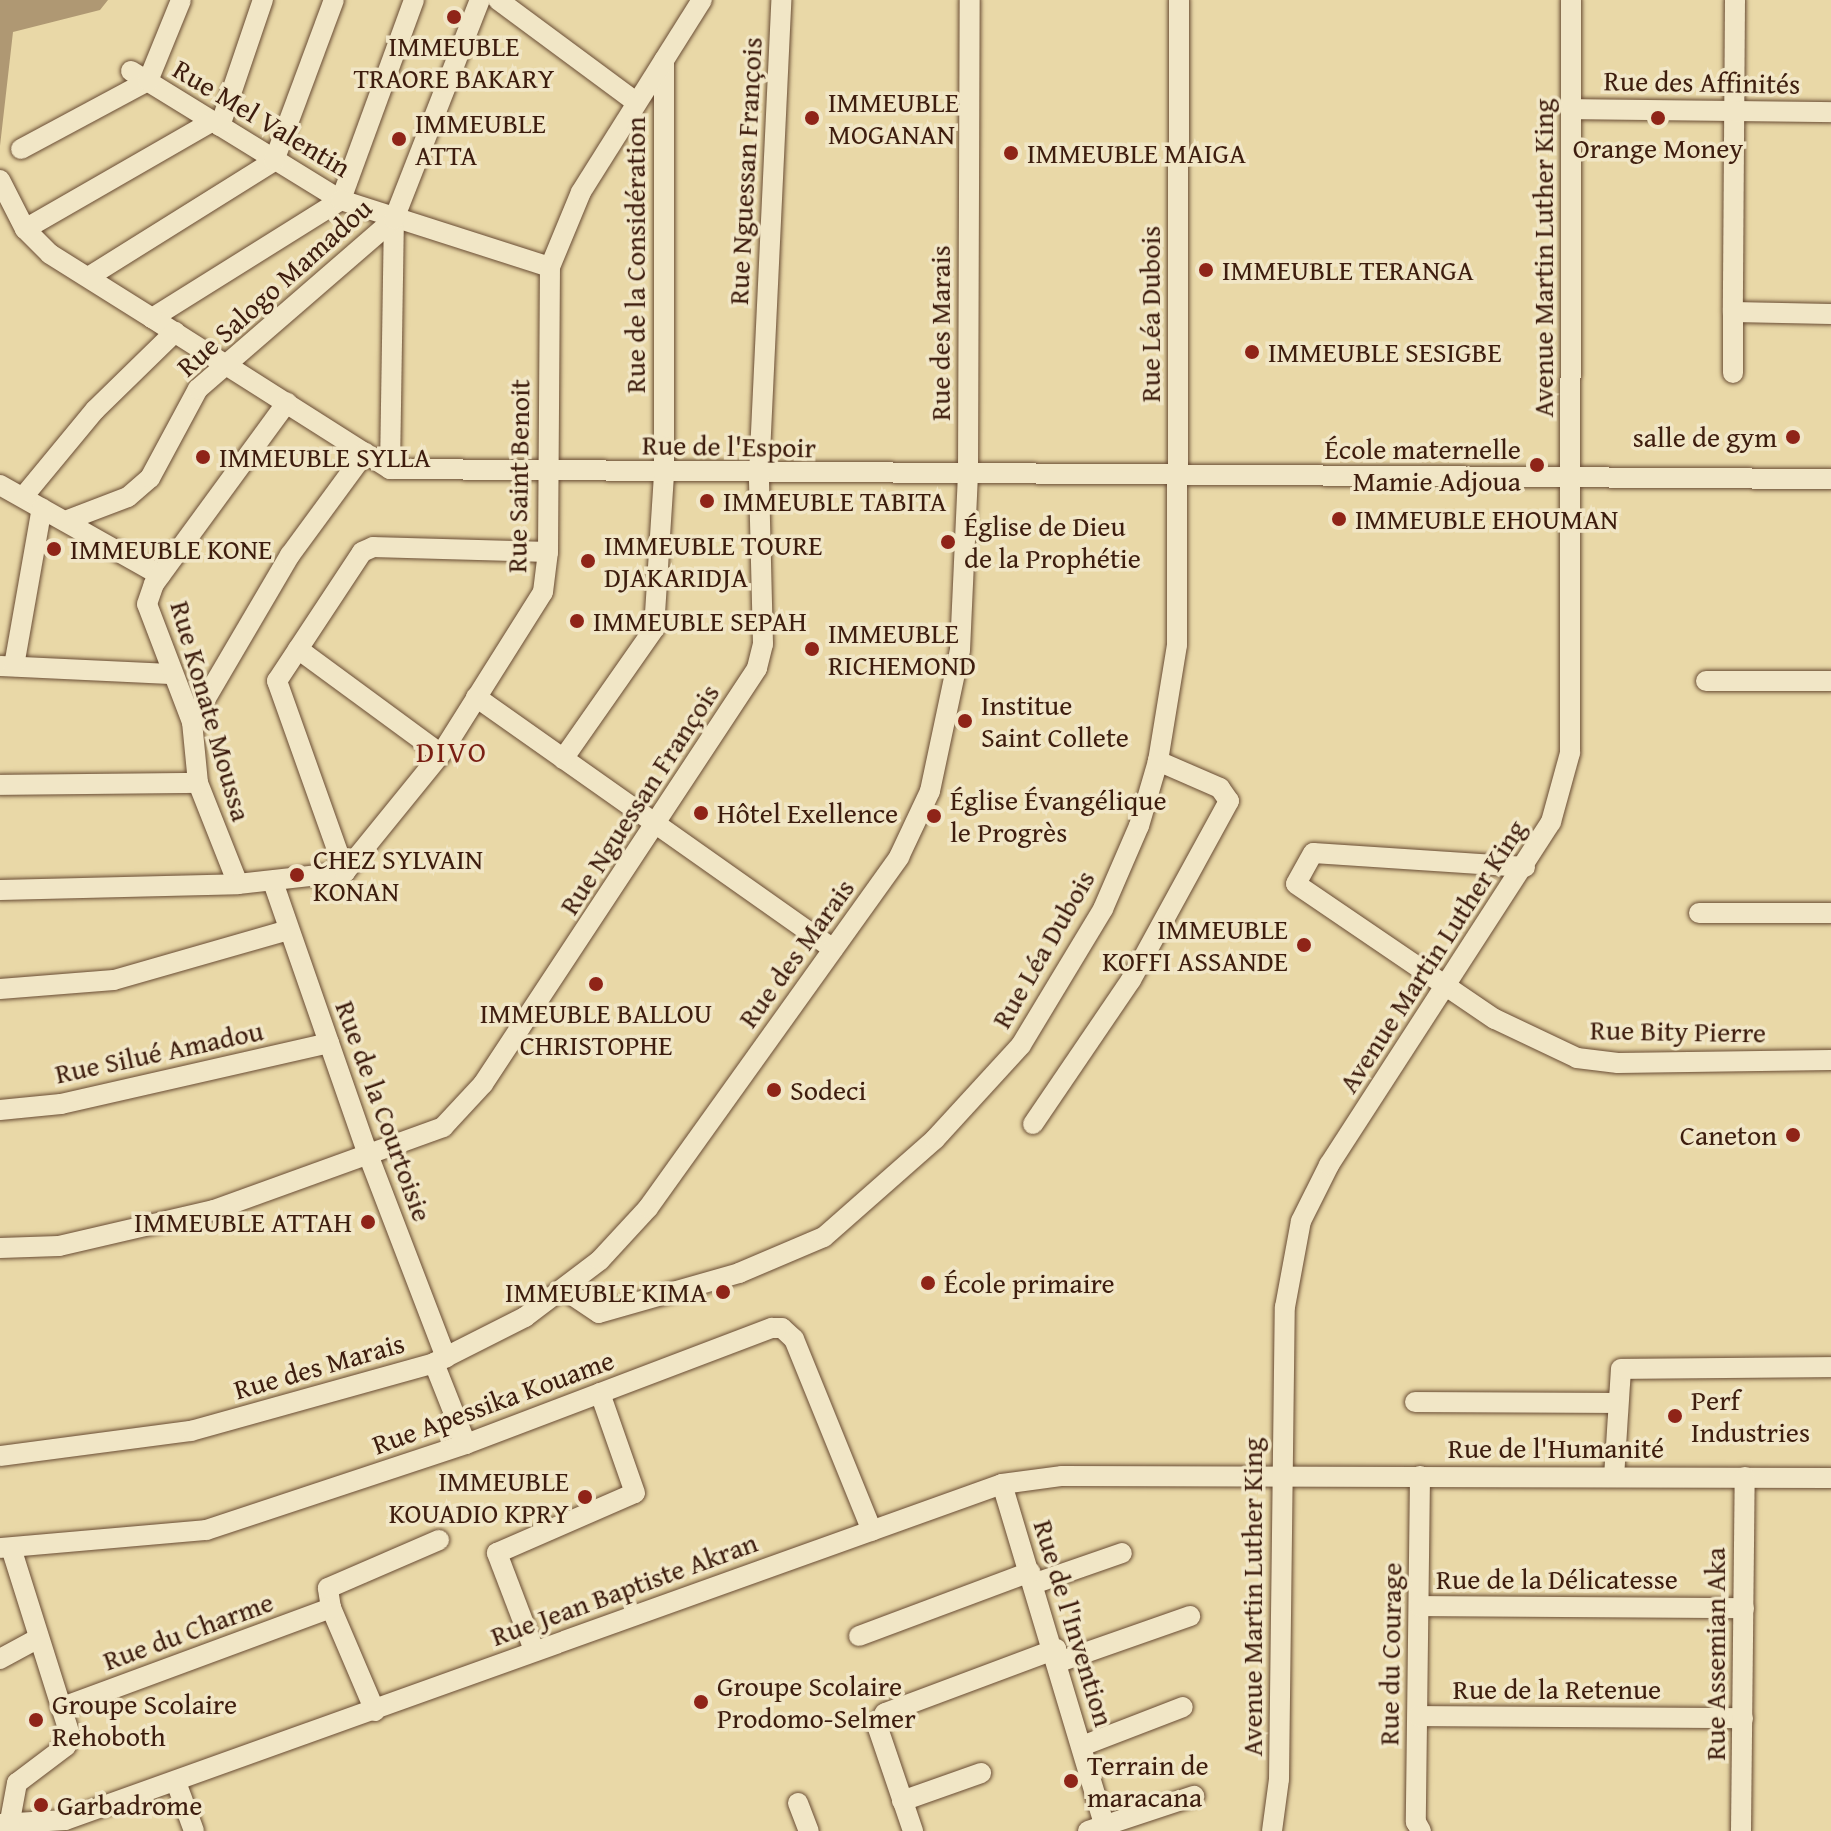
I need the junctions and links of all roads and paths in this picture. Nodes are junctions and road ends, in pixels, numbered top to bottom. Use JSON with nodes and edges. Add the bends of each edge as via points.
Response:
{"nodes":[{"id":1,"x":181,"y":0,"type":"edge"},
{"id":2,"x":263,"y":0,"type":"edge"},
{"id":3,"x":334,"y":0,"type":"edge"},
{"id":4,"x":414,"y":0,"type":"edge"},
{"id":5,"x":480,"y":0,"type":"edge"},
{"id":6,"x":702,"y":0,"type":"edge"},
{"id":7,"x":781,"y":0,"type":"edge"},
{"id":8,"x":970,"y":0,"type":"edge"},
{"id":9,"x":1179,"y":0,"type":"edge"},
{"id":10,"x":1571,"y":0,"type":"edge"},
{"id":11,"x":1735,"y":0,"type":"edge"},
{"id":12,"x":502,"y":1,"type":"edge"},
{"id":13,"x":664,"y":58,"type":"junction"},
{"id":14,"x":139,"y":76,"type":"junction"},
{"id":15,"x":636,"y":102,"type":"junction"},
{"id":16,"x":1572,"y":109,"type":"junction"},
{"id":17,"x":1733,"y":111,"type":"junction"},
{"id":18,"x":1831,"y":112,"type":"edge"},
{"id":19,"x":216,"y":123,"type":"junction"},
{"id":20,"x":21,"y":149,"type":"dead end"},
{"id":21,"x":274,"y":161,"type":"junction"},
{"id":22,"x":0,"y":180,"type":"edge"},
{"id":23,"x":341,"y":200,"type":"junction"},
{"id":24,"x":394,"y":219,"type":"junction"},
{"id":25,"x":25,"y":229,"type":"junction"},
{"id":26,"x":550,"y":267,"type":"junction"},
{"id":27,"x":90,"y":276,"type":"junction"},
{"id":28,"x":1733,"y":312,"type":"junction"},
{"id":29,"x":1831,"y":314,"type":"edge"},
{"id":30,"x":152,"y":318,"type":"junction"},
{"id":31,"x":175,"y":332,"type":"junction"},
{"id":32,"x":226,"y":363,"type":"junction"},
{"id":33,"x":1733,"y":373,"type":"dead end"},
{"id":34,"x":287,"y":402,"type":"junction"},
{"id":35,"x":365,"y":453,"type":"junction"},
{"id":36,"x":390,"y":469,"type":"junction"},
{"id":37,"x":547,"y":469,"type":"junction"},
{"id":38,"x":664,"y":474,"type":"junction"},
{"id":39,"x":759,"y":475,"type":"junction"},
{"id":40,"x":968,"y":476,"type":"junction"},
{"id":41,"x":1178,"y":477,"type":"junction"},
{"id":42,"x":1831,"y":479,"type":"edge"},
{"id":43,"x":1571,"y":480,"type":"junction"},
{"id":44,"x":0,"y":485,"type":"edge"},
{"id":45,"x":23,"y":497,"type":"junction"},
{"id":46,"x":42,"y":508,"type":"junction"},
{"id":47,"x":65,"y":521,"type":"junction"},
{"id":48,"x":548,"y":552,"type":"junction"},
{"id":49,"x":160,"y":575,"type":"junction"},
{"id":50,"x":298,"y":649,"type":"junction"},
{"id":51,"x":7,"y":666,"type":"edge"},
{"id":52,"x":171,"y":674,"type":"junction"},
{"id":53,"x":1706,"y":681,"type":"dead end"},
{"id":54,"x":1831,"y":681,"type":"edge"},
{"id":55,"x":476,"y":697,"type":"junction"},
{"id":56,"x":192,"y":722,"type":"junction"},
{"id":57,"x":441,"y":754,"type":"junction"},
{"id":58,"x":563,"y":759,"type":"junction"},
{"id":59,"x":1158,"y":761,"type":"junction"},
{"id":60,"x":198,"y":783,"type":"junction"},
{"id":61,"x":0,"y":785,"type":"edge"},
{"id":62,"x":658,"y":826,"type":"junction"},
{"id":63,"x":1525,"y":867,"type":"junction"},
{"id":64,"x":345,"y":872,"type":"junction"},
{"id":65,"x":273,"y":882,"type":"junction"},
{"id":66,"x":238,"y":884,"type":"junction"},
{"id":67,"x":0,"y":890,"type":"edge"},
{"id":68,"x":1699,"y":913,"type":"dead end"},
{"id":69,"x":1831,"y":913,"type":"edge"},
{"id":70,"x":288,"y":930,"type":"junction"},
{"id":71,"x":833,"y":949,"type":"junction"},
{"id":72,"x":1447,"y":988,"type":"junction"},
{"id":73,"x":0,"y":989,"type":"edge"},
{"id":74,"x":329,"y":1043,"type":"junction"},
{"id":75,"x":1831,"y":1060,"type":"edge"},
{"id":76,"x":0,"y":1110,"type":"edge"},
{"id":77,"x":1033,"y":1124,"type":"dead end"},
{"id":78,"x":369,"y":1157,"type":"junction"},
{"id":79,"x":0,"y":1248,"type":"edge"},
{"id":80,"x":563,"y":1289,"type":"junction"},
{"id":81,"x":440,"y":1360,"type":"junction"},
{"id":82,"x":1831,"y":1367,"type":"edge"},
{"id":83,"x":600,"y":1393,"type":"junction"},
{"id":84,"x":1415,"y":1402,"type":"dead end"},
{"id":85,"x":1616,"y":1403,"type":"junction"},
{"id":86,"x":466,"y":1444,"type":"junction"},
{"id":87,"x":0,"y":1456,"type":"edge"},
{"id":88,"x":1280,"y":1475,"type":"junction"},
{"id":89,"x":1420,"y":1476,"type":"junction"},
{"id":90,"x":1614,"y":1477,"type":"junction"},
{"id":91,"x":1745,"y":1477,"type":"junction"},
{"id":92,"x":1831,"y":1478,"type":"edge"},
{"id":93,"x":1002,"y":1484,"type":"junction"},
{"id":94,"x":872,"y":1531,"type":"junction"},
{"id":95,"x":439,"y":1540,"type":"dead end"},
{"id":96,"x":6,"y":1548,"type":"edge"},
{"id":97,"x":1122,"y":1553,"type":"dead end"},
{"id":98,"x":1032,"y":1578,"type":"junction"},
{"id":99,"x":1419,"y":1606,"type":"junction"},
{"id":100,"x":331,"y":1608,"type":"junction"},
{"id":101,"x":1744,"y":1608,"type":"junction"},
{"id":102,"x":1190,"y":1616,"type":"dead end"},
{"id":103,"x":859,"y":1636,"type":"dead end"},
{"id":104,"x":37,"y":1639,"type":"junction"},
{"id":105,"x":534,"y":1650,"type":"junction"},
{"id":106,"x":1057,"y":1656,"type":"junction"},
{"id":107,"x":0,"y":1659,"type":"edge"},
{"id":108,"x":63,"y":1707,"type":"junction"},
{"id":109,"x":1183,"y":1707,"type":"dead end"},
{"id":110,"x":375,"y":1711,"type":"junction"},
{"id":111,"x":1418,"y":1716,"type":"junction"},
{"id":112,"x":1743,"y":1718,"type":"junction"},
{"id":113,"x":1082,"y":1746,"type":"junction"},
{"id":114,"x":981,"y":1773,"type":"dead end"},
{"id":115,"x":176,"y":1782,"type":"junction"},
{"id":116,"x":1194,"y":1796,"type":"dead end"},
{"id":117,"x":902,"y":1801,"type":"junction"},
{"id":118,"x":798,"y":1803,"type":"dead end"},
{"id":119,"x":5,"y":1825,"type":"edge"},
{"id":120,"x":1096,"y":1828,"type":"edge"},
{"id":121,"x":194,"y":1831,"type":"edge"},
{"id":122,"x":809,"y":1831,"type":"edge"},
{"id":123,"x":913,"y":1831,"type":"edge"},
{"id":124,"x":1272,"y":1831,"type":"edge"},
{"id":125,"x":1421,"y":1831,"type":"edge"},
{"id":126,"x":1741,"y":1831,"type":"edge"}],
"edges":[{"from":1,"to":14,"type":"street"},
{"from":2,"to":19,"type":"street"},
{"from":3,"to":21,"type":"street"},
{"from":4,"to":23,"type":"street"},
{"from":5,"to":24,"type":"street","name":"Rue Salogo Mamadou"},
{"from":6,"to":13,"type":"street","name":"Rue Saint Benoit"},
{"from":7,"to":39,"type":"street","name":"Rue Nguessan François"},
{"from":8,"to":40,"type":"street","name":"Rue des Marais"},
{"from":9,"to":41,"type":"street","name":"Rue Léa Dubois"},
{"from":10,"to":16,"type":"street","name":"Avenue Martin Luther King"},
{"from":11,"to":17,"type":"street"},
{"from":12,"to":15,"type":"street"},
{"from":13,"to":15,"type":"street","name":"Rue Saint Benoit"},
{"from":13,"to":38,"type":"street","name":"Rue de la Considération"},
{"from":14,"to":19,"type":"street","name":"Rue Mel Valentin"},
{"from":14,"to":20,"type":"street"},
{"from":15,"to":26,"type":"street","name":"Rue Saint Benoit","via":[[581,192]]},
{"from":16,"to":17,"type":"street","name":"Rue des Affinités"},
{"from":16,"to":43,"type":"street","name":"Avenue Martin Luther King"},
{"from":17,"to":18,"type":"street","name":"Rue des Affinités"},
{"from":17,"to":28,"type":"street"},
{"from":19,"to":21,"type":"street","name":"Rue Mel Valentin"},
{"from":19,"to":25,"type":"street"},
{"from":21,"to":23,"type":"street","name":"Rue Mel Valentin"},
{"from":21,"to":27,"type":"street"},
{"from":22,"to":25,"type":"street"},
{"from":23,"to":24,"type":"street","name":"Rue Mel Valentin"},
{"from":23,"to":30,"type":"street"},
{"from":24,"to":26,"type":"street","name":"Rue Mel Valentin"},
{"from":24,"to":32,"type":"street","name":"Rue Salogo Mamadou"},
{"from":24,"to":36,"type":"street"},
{"from":25,"to":27,"type":"street","via":[[50,254]]},
{"from":26,"to":37,"type":"street","name":"Rue Saint Benoit"},
{"from":27,"to":30,"type":"street"},
{"from":28,"to":29,"type":"street"},
{"from":28,"to":33,"type":"street"},
{"from":30,"to":31,"type":"street"},
{"from":31,"to":32,"type":"street"},
{"from":31,"to":45,"type":"street","via":[[95,410]]},
{"from":32,"to":34,"type":"street"},
{"from":32,"to":47,"type":"street","name":"Rue Salogo Mamadou","via":[[185,406],[150,478],[128,497]]},
{"from":34,"to":35,"type":"street"},
{"from":34,"to":49,"type":"street","name":"Rue Konate Moussa"},
{"from":35,"to":36,"type":"street"},
{"from":35,"to":56,"type":"street","via":[[290,555]]},
{"from":36,"to":37,"type":"street","name":"Rue de l'Espoir"},
{"from":37,"to":38,"type":"street","name":"Rue de l'Espoir"},
{"from":37,"to":48,"type":"street","name":"Rue Saint Benoit"},
{"from":38,"to":39,"type":"street","name":"Rue de l'Espoir"},
{"from":38,"to":58,"type":"street","name":"Rue de la Considération","via":[[654,629]]},
{"from":39,"to":40,"type":"street","name":"Rue de l'Espoir"},
{"from":39,"to":62,"type":"street","name":"Rue Nguessan François","via":[[763,655]]},
{"from":40,"to":41,"type":"street","name":"Rue de l'Espoir"},
{"from":40,"to":71,"type":"street","name":"Rue des Marais","via":[[960,650],[930,791],[899,857]]},
{"from":41,"to":43,"type":"street","name":"Rue de l'Espoir"},
{"from":41,"to":59,"type":"street","name":"Rue Léa Dubois","via":[[1177,645]]},
{"from":42,"to":43,"type":"street","name":"Rue de l'Espoir"},
{"from":43,"to":63,"type":"street","name":"Avenue Martin Luther King","via":[[1570,753],[1551,822]]},
{"from":44,"to":45,"type":"street"},
{"from":45,"to":46,"type":"street"},
{"from":46,"to":47,"type":"street"},
{"from":46,"to":51,"type":"street"},
{"from":47,"to":49,"type":"street"},
{"from":48,"to":50,"type":"street","via":[[373,547],[362,552]]},
{"from":48,"to":55,"type":"street","name":"Rue Saint Benoit","via":[[543,592]]},
{"from":49,"to":52,"type":"street","name":"Rue Konate Moussa","via":[[147,604]]},
{"from":50,"to":57,"type":"street"},
{"from":50,"to":64,"type":"street","via":[[277,681],[277,692]]},
{"from":51,"to":52,"type":"street"},
{"from":52,"to":56,"type":"street","name":"Rue Konate Moussa"},
{"from":53,"to":54,"type":"street"},
{"from":55,"to":57,"type":"street","name":"Rue Saint Benoit"},
{"from":55,"to":58,"type":"street"},
{"from":56,"to":60,"type":"street","name":"Rue Konate Moussa"},
{"from":57,"to":64,"type":"street","name":"Rue Saint Benoit"},
{"from":58,"to":62,"type":"street"},
{"from":59,"to":77,"type":"street","via":[[1220,788],[1229,801],[1131,980]]},
{"from":59,"to":80,"type":"street","name":"Rue Léa Dubois","via":[[1139,826],[1103,909],[1029,1034],[935,1139],[865,1204],[824,1237],[739,1273],[599,1313]]},
{"from":60,"to":61,"type":"street"},
{"from":60,"to":66,"type":"street","name":"Rue Konate Moussa"},
{"from":62,"to":71,"type":"street"},
{"from":62,"to":78,"type":"street","name":"Rue Nguessan François","via":[[464,1109],[423,1137]]},
{"from":63,"to":72,"type":"street","name":"Avenue Martin Luther King"},
{"from":63,"to":72,"type":"street","name":"Rue Bity Pierre","via":[[1313,853],[1297,877],[1300,890]]},
{"from":64,"to":65,"type":"street"},
{"from":65,"to":66,"type":"street"},
{"from":65,"to":70,"type":"street","name":"Rue de la Courtoisie"},
{"from":66,"to":67,"type":"street"},
{"from":68,"to":69,"type":"street"},
{"from":70,"to":73,"type":"street","via":[[114,980]]},
{"from":70,"to":74,"type":"street","name":"Rue de la Courtoisie"},
{"from":71,"to":80,"type":"street","name":"Rue des Marais","via":[[648,1208],[600,1260]]},
{"from":72,"to":75,"type":"street","name":"Rue Bity Pierre","via":[[1536,1043],[1577,1058],[1618,1063]]},
{"from":72,"to":88,"type":"street","name":"Avenue Martin Luther King","via":[[1329,1165],[1301,1221],[1285,1307]]},
{"from":74,"to":76,"type":"street","name":"Rue Silué Amadou","via":[[61,1104]]},
{"from":74,"to":78,"type":"street","name":"Rue de la Courtoisie"},
{"from":78,"to":79,"type":"street","name":"Rue Nguessan François","via":[[214,1210],[59,1246]]},
{"from":78,"to":81,"type":"street","name":"Rue de la Courtoisie"},
{"from":80,"to":81,"type":"street","name":"Rue des Marais","via":[[525,1317]]},
{"from":81,"to":86,"type":"street","name":"Rue de la Courtoisie"},
{"from":81,"to":87,"type":"street","name":"Rue des Marais","via":[[191,1431]]},
{"from":82,"to":85,"type":"street","via":[[1624,1368],[1618,1374]]},
{"from":83,"to":86,"type":"street","name":"Rue Apessika Kouame"},
{"from":83,"to":94,"type":"street","name":"Rue Apessika Kouame","via":[[782,1328],[794,1339]]},
{"from":83,"to":105,"type":"street","via":[[635,1493],[497,1553]]},
{"from":84,"to":85,"type":"street"},
{"from":85,"to":90,"type":"street"},
{"from":86,"to":96,"type":"street","name":"Rue Apessika Kouame","via":[[206,1530]]},
{"from":88,"to":89,"type":"street","name":"Rue de l'Humanité"},
{"from":88,"to":93,"type":"street","name":"Rue Jean Baptiste Akran","via":[[1062,1476]]},
{"from":88,"to":124,"type":"street","name":"Avenue Martin Luther King","via":[[1279,1779]]},
{"from":89,"to":90,"type":"street","name":"Rue de l'Humanité"},
{"from":89,"to":99,"type":"street","name":"Rue du Courage"},
{"from":90,"to":91,"type":"street","name":"Rue de l'Humanité"},
{"from":91,"to":92,"type":"street","name":"Rue de l'Humanité"},
{"from":91,"to":101,"type":"street","name":"Rue Assemian Aka"},
{"from":93,"to":94,"type":"street","name":"Rue Jean Baptiste Akran"},
{"from":93,"to":98,"type":"street","name":"Rue de l'Invention"},
{"from":94,"to":105,"type":"street","name":"Rue Jean Baptiste Akran"},
{"from":95,"to":100,"type":"street","via":[[335,1583],[326,1594]]},
{"from":96,"to":104,"type":"street"},
{"from":97,"to":98,"type":"street"},
{"from":98,"to":103,"type":"street"},
{"from":98,"to":106,"type":"street","name":"Rue de l'Invention"},
{"from":99,"to":101,"type":"street","name":"Rue de la Délicatesse"},
{"from":99,"to":111,"type":"street","name":"Rue du Courage"},
{"from":100,"to":108,"type":"street","name":"Rue du Charme"},
{"from":100,"to":110,"type":"street"},
{"from":101,"to":112,"type":"street","name":"Rue Assemian Aka"},
{"from":102,"to":106,"type":"street"},
{"from":104,"to":107,"type":"street"},
{"from":104,"to":108,"type":"street"},
{"from":105,"to":110,"type":"street","name":"Rue Jean Baptiste Akran"},
{"from":106,"to":113,"type":"street","name":"Rue de l'Invention"},
{"from":106,"to":117,"type":"street","via":[[885,1713],[877,1725]]},
{"from":108,"to":119,"type":"street","via":[[70,1735],[66,1746],[17,1783]]},
{"from":109,"to":113,"type":"street"},
{"from":110,"to":115,"type":"street","name":"Rue Jean Baptiste Akran"},
{"from":111,"to":112,"type":"street","name":"Rue de la Retenue"},
{"from":111,"to":125,"type":"street","name":"Rue du Courage","via":[[1416,1822]]},
{"from":112,"to":126,"type":"street","name":"Rue Assemian Aka"},
{"from":113,"to":120,"type":"street","name":"Rue de l'Invention"},
{"from":114,"to":117,"type":"street"},
{"from":115,"to":119,"type":"street","name":"Rue Jean Baptiste Akran","via":[[65,1820]]},
{"from":115,"to":121,"type":"street"},
{"from":116,"to":120,"type":"street"},
{"from":117,"to":123,"type":"street"},
{"from":118,"to":122,"type":"street"}]}
